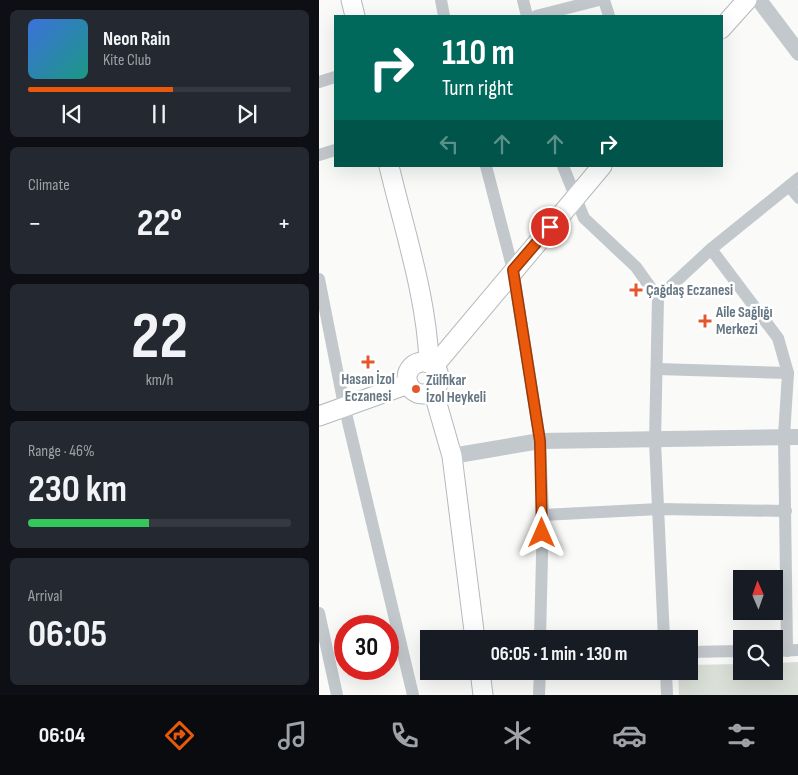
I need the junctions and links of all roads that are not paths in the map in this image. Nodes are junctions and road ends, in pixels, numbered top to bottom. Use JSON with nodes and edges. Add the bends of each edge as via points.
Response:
{"nodes":[{"id":1,"x":351,"y":0,"type":"edge"},
{"id":2,"x":441,"y":0,"type":"edge"},
{"id":3,"x":523,"y":0,"type":"edge"},
{"id":4,"x":599,"y":0,"type":"edge"},
{"id":5,"x":604,"y":0,"type":"edge"},
{"id":6,"x":747,"y":0,"type":"edge"},
{"id":7,"x":759,"y":0,"type":"edge"},
{"id":8,"x":355,"y":15,"type":"edge"},
{"id":9,"x":444,"y":15,"type":"edge"},
{"id":10,"x":527,"y":15,"type":"edge"},
{"id":11,"x":540,"y":15,"type":"edge"},
{"id":12,"x":609,"y":15,"type":"edge"},
{"id":13,"x":723,"y":27,"type":"edge"},
{"id":14,"x":798,"y":53,"type":"edge"},
{"id":15,"x":334,"y":77,"type":"edge"},
{"id":16,"x":319,"y":82,"type":"edge"},
{"id":17,"x":334,"y":150,"type":"edge"},
{"id":18,"x":319,"y":155,"type":"edge"},
{"id":19,"x":389,"y":167,"type":"edge"},
{"id":20,"x":486,"y":167,"type":"edge"},
{"id":21,"x":563,"y":167,"type":"edge"},
{"id":22,"x":601,"y":167,"type":"edge"},
{"id":23,"x":793,"y":182,"type":"edge"},
{"id":24,"x":575,"y":198,"type":"junction"},
{"id":25,"x":798,"y":198,"type":"edge"},
{"id":26,"x":711,"y":248,"type":"junction"},
{"id":27,"x":513,"y":270,"type":"junction"},
{"id":28,"x":319,"y":279,"type":"edge"},
{"id":29,"x":658,"y":298,"type":"junction"},
{"id":30,"x":431,"y":364,"type":"junction"},
{"id":31,"x":657,"y":369,"type":"junction"},
{"id":32,"x":788,"y":373,"type":"junction"},
{"id":33,"x":408,"y":384,"type":"junction"},
{"id":34,"x":433,"y":390,"type":"junction"},
{"id":35,"x":344,"y":406,"type":"junction"},
{"id":36,"x":319,"y":416,"type":"edge"},
{"id":37,"x":791,"y":436,"type":"edge"},
{"id":38,"x":655,"y":440,"type":"junction"},
{"id":39,"x":540,"y":441,"type":"junction"},
{"id":40,"x":452,"y":456,"type":"junction"},
{"id":41,"x":659,"y":508,"type":"junction"},
{"id":42,"x":786,"y":511,"type":"junction"},
{"id":43,"x":543,"y":515,"type":"junction"},
{"id":44,"x":319,"y":613,"type":"edge"},
{"id":45,"x":474,"y":630,"type":"edge"},
{"id":46,"x":540,"y":630,"type":"edge"},
{"id":47,"x":664,"y":630,"type":"edge"},
{"id":48,"x":786,"y":651,"type":"edge"},
{"id":49,"x":698,"y":652,"type":"edge"},
{"id":50,"x":733,"y":652,"type":"edge"},
{"id":51,"x":481,"y":680,"type":"edge"},
{"id":52,"x":540,"y":680,"type":"edge"},
{"id":53,"x":666,"y":680,"type":"edge"},
{"id":54,"x":337,"y":695,"type":"edge"},
{"id":55,"x":413,"y":695,"type":"edge"},
{"id":56,"x":483,"y":695,"type":"edge"},
{"id":57,"x":539,"y":695,"type":"edge"},
{"id":58,"x":667,"y":695,"type":"edge"}],
"edges":[{"from":1,"to":8,"type":"main road"},
{"from":2,"to":9,"type":"street"},
{"from":3,"to":10,"type":"street"},
{"from":4,"to":11,"type":"street"},
{"from":5,"to":12,"type":"street"},
{"from":6,"to":13,"type":"main road"},
{"from":7,"to":14,"type":"street"},
{"from":15,"to":16,"type":"street"},
{"from":17,"to":18,"type":"street"},
{"from":19,"to":30,"type":"main road","via":[[423,311]]},
{"from":20,"to":27,"type":"street"},
{"from":21,"to":24,"type":"street"},
{"from":22,"to":24,"type":"main road"},
{"from":23,"to":25,"type":"street"},
{"from":23,"to":26,"type":"street"},
{"from":24,"to":27,"type":"main road"},
{"from":24,"to":29,"type":"street","via":[[584,218],[636,267]]},
{"from":26,"to":29,"type":"street"},
{"from":26,"to":32,"type":"street","via":[[778,338]]},
{"from":27,"to":30,"type":"main road"},
{"from":27,"to":39,"type":"street"},
{"from":28,"to":35,"type":"street"},
{"from":29,"to":31,"type":"street"},
{"from":30,"to":33,"type":"main road","via":[[422,362],[409,369]]},
{"from":30,"to":34,"type":"main road","via":[[439,378]]},
{"from":31,"to":32,"type":"street"},
{"from":31,"to":38,"type":"street"},
{"from":32,"to":37,"type":"street"},
{"from":33,"to":34,"type":"main road","via":[[416,393],[428,394]]},
{"from":33,"to":35,"type":"main road"},
{"from":34,"to":40,"type":"main road"},
{"from":35,"to":36,"type":"main road"},
{"from":35,"to":55,"type":"street"},
{"from":37,"to":38,"type":"street"},
{"from":37,"to":42,"type":"street"},
{"from":38,"to":39,"type":"street"},
{"from":38,"to":41,"type":"street"},
{"from":39,"to":40,"type":"street"},
{"from":39,"to":43,"type":"street"},
{"from":40,"to":45,"type":"main road"},
{"from":41,"to":42,"type":"street"},
{"from":41,"to":43,"type":"street"},
{"from":41,"to":47,"type":"street"},
{"from":42,"to":48,"type":"street"},
{"from":43,"to":46,"type":"street"},
{"from":44,"to":54,"type":"street"},
{"from":49,"to":50,"type":"street"},
{"from":51,"to":56,"type":"main road"},
{"from":52,"to":57,"type":"street"},
{"from":53,"to":58,"type":"street"}]}
